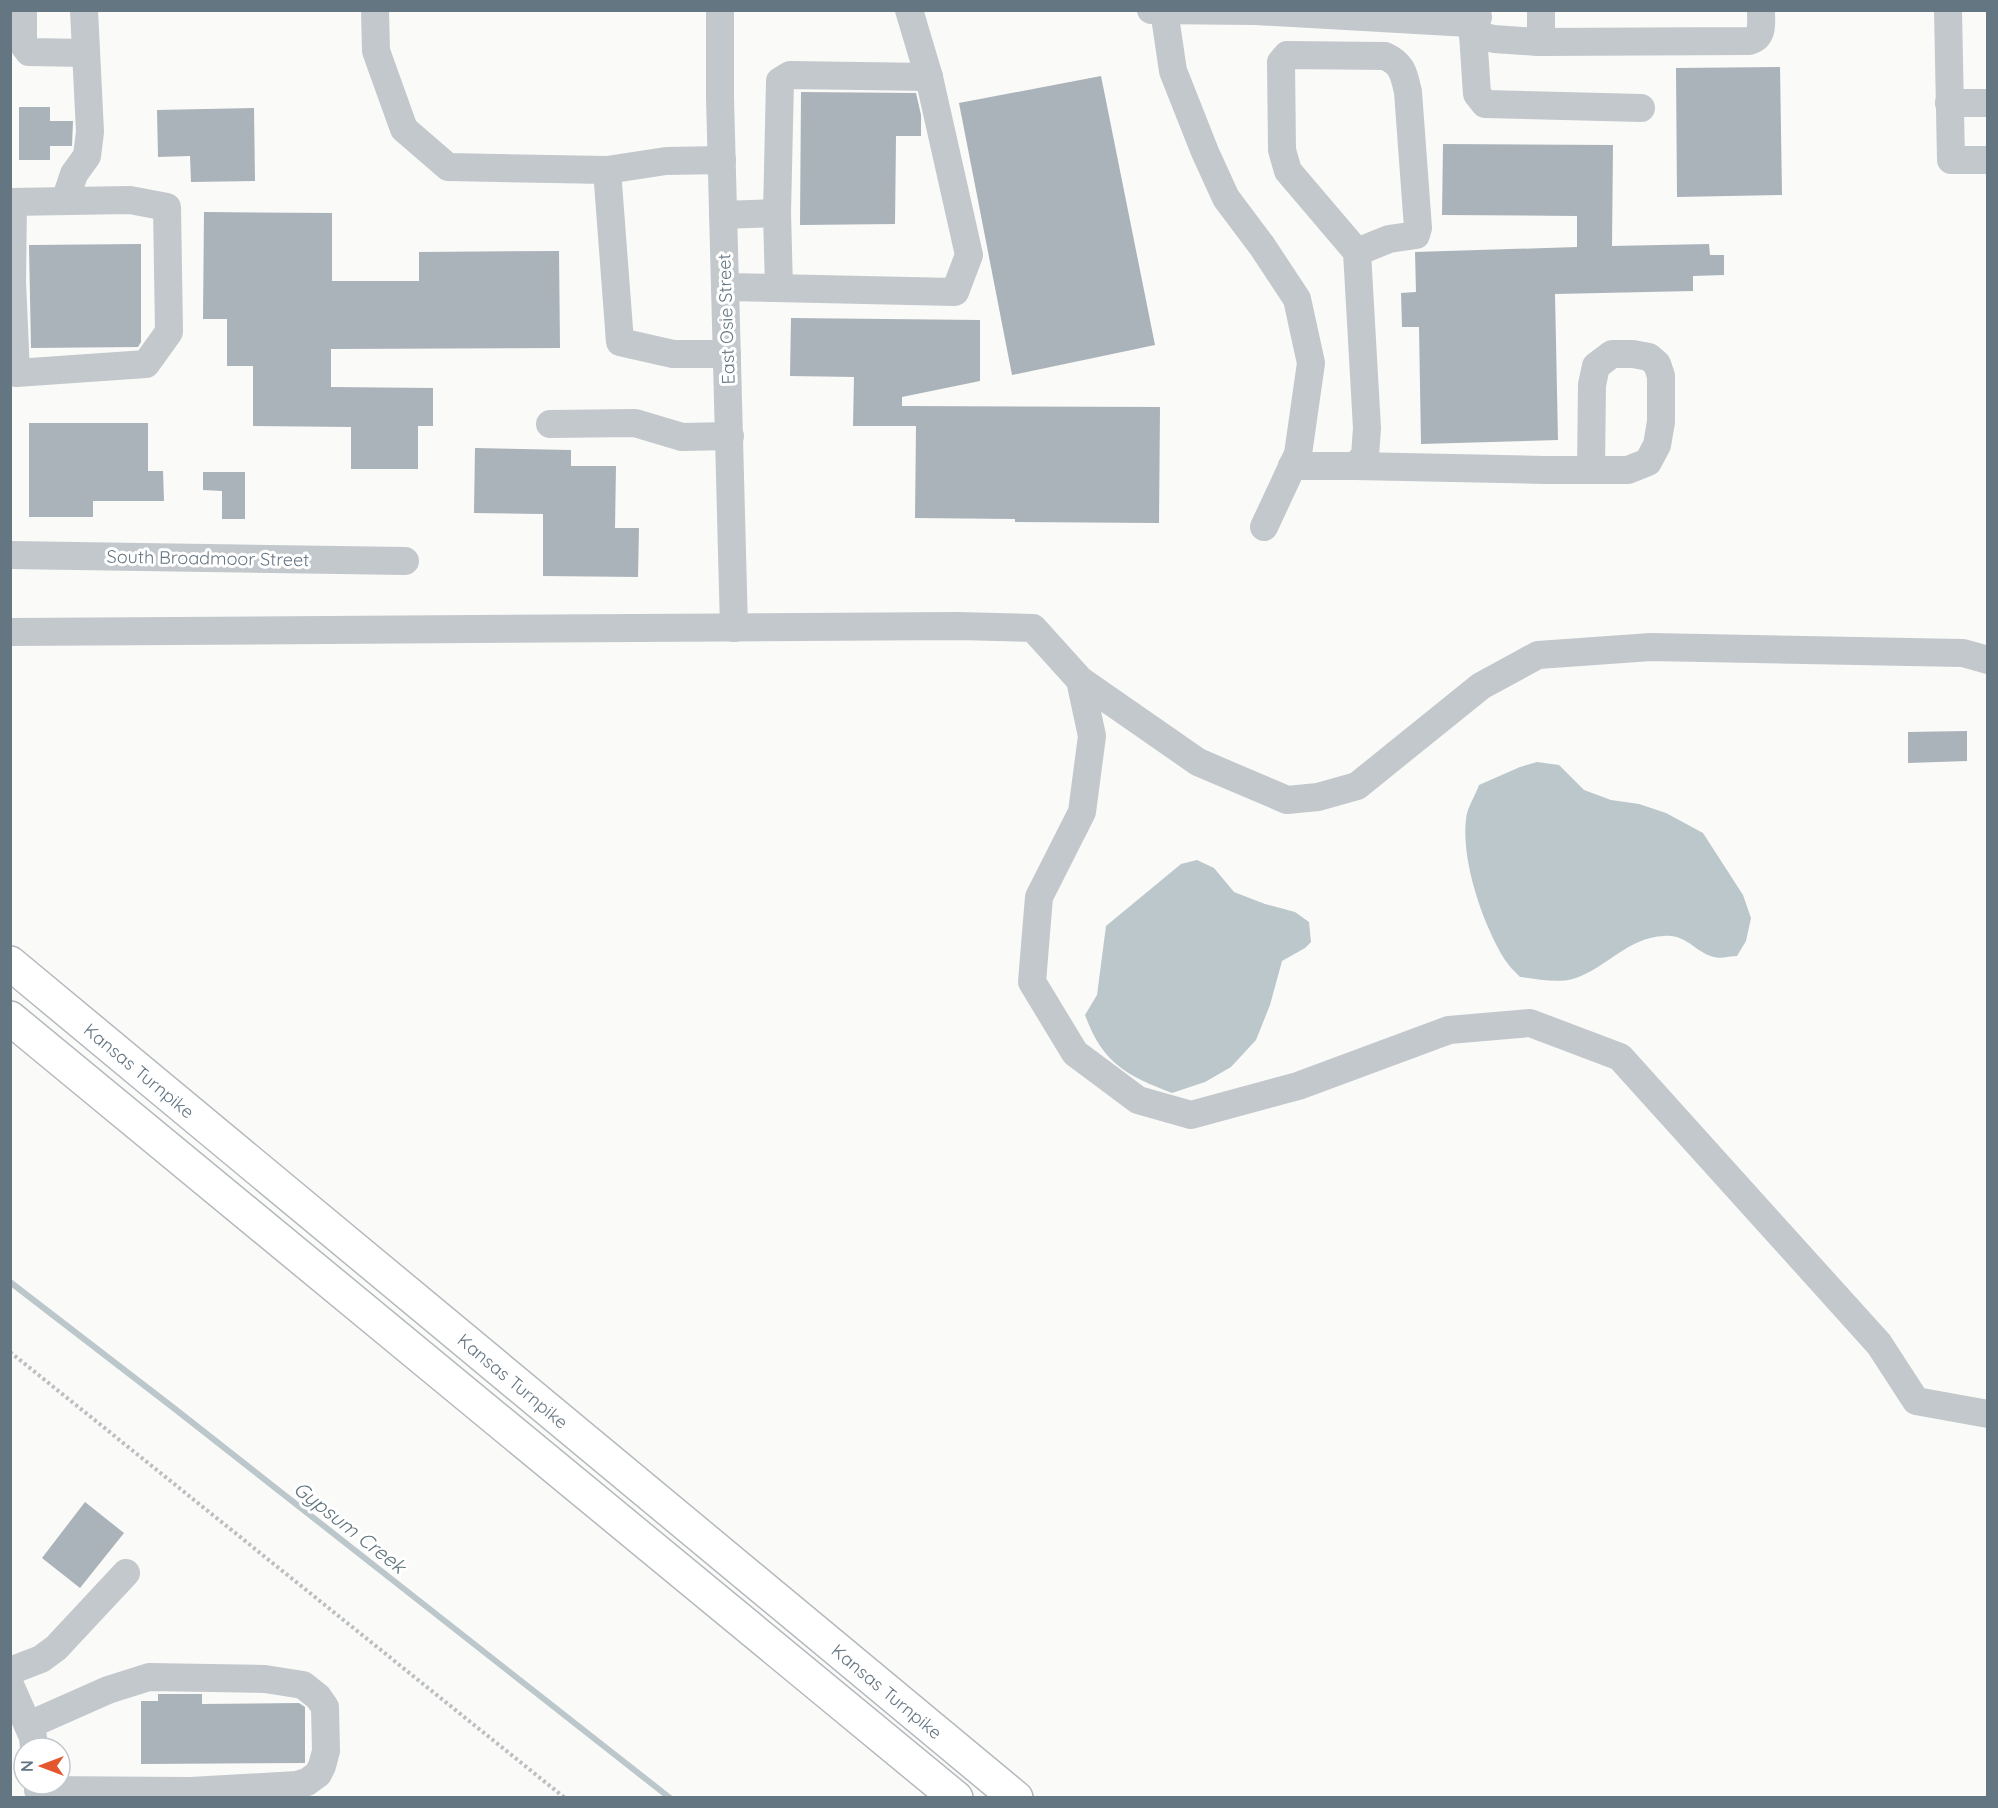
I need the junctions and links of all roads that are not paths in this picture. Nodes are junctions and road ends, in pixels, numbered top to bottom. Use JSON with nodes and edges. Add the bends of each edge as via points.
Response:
{"nodes":[{"id":1,"x":23,"y":10,"type":"edge"},
{"id":2,"x":84,"y":10,"type":"edge"},
{"id":3,"x":375,"y":10,"type":"edge"},
{"id":4,"x":720,"y":10,"type":"edge"},
{"id":5,"x":909,"y":10,"type":"edge"},
{"id":6,"x":1151,"y":10,"type":"edge"},
{"id":7,"x":1541,"y":10,"type":"edge"},
{"id":8,"x":1761,"y":10,"type":"edge"},
{"id":9,"x":1948,"y":10,"type":"edge"},
{"id":10,"x":1164,"y":11,"type":"edge"},
{"id":11,"x":1477,"y":22,"type":"edge"},
{"id":12,"x":1538,"y":42,"type":"junction"},
{"id":13,"x":87,"y":53,"type":"junction"},
{"id":14,"x":929,"y":77,"type":"junction"},
{"id":15,"x":1988,"y":103,"type":"edge"},
{"id":16,"x":1949,"y":104,"type":"junction"},
{"id":17,"x":1641,"y":108,"type":"dead end"},
{"id":18,"x":722,"y":160,"type":"junction"},
{"id":19,"x":1988,"y":160,"type":"edge"},
{"id":20,"x":606,"y":170,"type":"junction"},
{"id":21,"x":65,"y":201,"type":"junction"},
{"id":22,"x":12,"y":202,"type":"edge"},
{"id":23,"x":777,"y":213,"type":"junction"},
{"id":24,"x":723,"y":215,"type":"junction"},
{"id":25,"x":1357,"y":252,"type":"junction"},
{"id":26,"x":725,"y":288,"type":"junction"},
{"id":27,"x":785,"y":288,"type":"junction"},
{"id":28,"x":728,"y":354,"type":"junction"},
{"id":29,"x":550,"y":424,"type":"dead end"},
{"id":30,"x":730,"y":436,"type":"junction"},
{"id":31,"x":1292,"y":466,"type":"junction"},
{"id":32,"x":1355,"y":466,"type":"junction"},
{"id":33,"x":1591,"y":470,"type":"dead end"},
{"id":34,"x":1264,"y":527,"type":"dead end"},
{"id":35,"x":10,"y":555,"type":"edge"},
{"id":36,"x":405,"y":561,"type":"dead end"},
{"id":37,"x":734,"y":628,"type":"junction"},
{"id":38,"x":10,"y":632,"type":"edge"},
{"id":39,"x":1988,"y":660,"type":"edge"},
{"id":40,"x":1080,"y":680,"type":"junction"},
{"id":41,"x":10,"y":963,"type":"edge"},
{"id":42,"x":10,"y":1018,"type":"edge"},
{"id":43,"x":1988,"y":1414,"type":"edge"},
{"id":44,"x":126,"y":1573,"type":"dead end"},
{"id":45,"x":10,"y":1671,"type":"edge"},
{"id":46,"x":10,"y":1685,"type":"edge"},
{"id":47,"x":32,"y":1736,"type":"edge"},
{"id":48,"x":72,"y":1792,"type":"edge"},
{"id":49,"x":191,"y":1794,"type":"edge"},
{"id":50,"x":956,"y":1797,"type":"edge"},
{"id":51,"x":1016,"y":1797,"type":"edge"}],
"edges":[{"from":1,"to":13,"type":"street","via":[[23,44],[29,52]]},
{"from":2,"to":13,"type":"street"},
{"from":3,"to":20,"type":"street","via":[[376,51],[404,129],[448,167]]},
{"from":4,"to":18,"type":"street","name":"East Osie Street"},
{"from":5,"to":14,"type":"street"},
{"from":6,"to":10,"type":"street"},
{"from":7,"to":12,"type":"street"},
{"from":8,"to":12,"type":"street","via":[[1761,33],[1749,41]]},
{"from":9,"to":16,"type":"street"},
{"from":10,"to":11,"type":"street","via":[[1255,11]]},
{"from":10,"to":31,"type":"street","via":[[1173,71],[1226,198],[1297,299],[1311,363],[1298,454]]},
{"from":11,"to":12,"type":"street","via":[[1494,39]]},
{"from":11,"to":17,"type":"street","via":[[1477,94],[1485,104]]},
{"from":13,"to":21,"type":"street","via":[[87,156],[74,174]]},
{"from":14,"to":23,"type":"street","via":[[790,75],[780,81]]},
{"from":14,"to":27,"type":"street","via":[[969,255],[955,292]]},
{"from":15,"to":16,"type":"street"},
{"from":16,"to":19,"type":"street","via":[[1951,160]]},
{"from":18,"to":20,"type":"street","via":[[666,161]]},
{"from":18,"to":24,"type":"street","name":"East Osie Street"},
{"from":20,"to":28,"type":"street","via":[[620,342],[673,354]]},
{"from":21,"to":22,"type":"street"},
{"from":21,"to":22,"type":"street","via":[[130,200],[167,207],[169,332],[146,364],[16,373]]},
{"from":23,"to":24,"type":"street"},
{"from":23,"to":27,"type":"street"},
{"from":24,"to":26,"type":"street","name":"East Osie Street"},
{"from":25,"to":25,"type":"street","via":[[1288,171],[1282,150],[1281,62],[1287,55],[1385,56],[1403,71],[1418,228],[1416,235],[1389,239]]},
{"from":25,"to":32,"type":"street","via":[[1367,428],[1365,456]]},
{"from":26,"to":27,"type":"street"},
{"from":26,"to":28,"type":"street","name":"East Osie Street"},
{"from":28,"to":30,"type":"street","name":"East Osie Street"},
{"from":29,"to":30,"type":"street","via":[[635,423],[682,437]]},
{"from":30,"to":37,"type":"street","name":"East Osie Street"},
{"from":31,"to":32,"type":"street"},
{"from":31,"to":34,"type":"street"},
{"from":32,"to":33,"type":"street"},
{"from":35,"to":36,"type":"street","name":"South Broadmoor Street"},
{"from":37,"to":38,"type":"street"},
{"from":37,"to":40,"type":"street","via":[[1033,628]]},
{"from":39,"to":40,"type":"street","via":[[1964,653],[1651,647],[1538,655],[1481,686],[1357,786],[1318,797],[1287,800],[1198,762]]},
{"from":40,"to":43,"type":"street","via":[[1092,736],[1082,812],[1039,897],[1032,982],[1075,1053],[1138,1100],[1191,1115],[1298,1086],[1449,1030],[1530,1023],[1620,1058],[1879,1344],[1916,1401]]},
{"from":41,"to":51,"type":"highway","name":"Kansas Turnpike"},
{"from":42,"to":50,"type":"highway","name":"Kansas Turnpike"},
{"from":44,"to":45,"type":"street","via":[[56,1648]]},
{"from":46,"to":47,"type":"street"},
{"from":47,"to":49,"type":"street","via":[[108,1690],[149,1677],[266,1679],[303,1685],[318,1697],[325,1707],[326,1751],[318,1774],[297,1785]]},
{"from":48,"to":49,"type":"street"}]}
